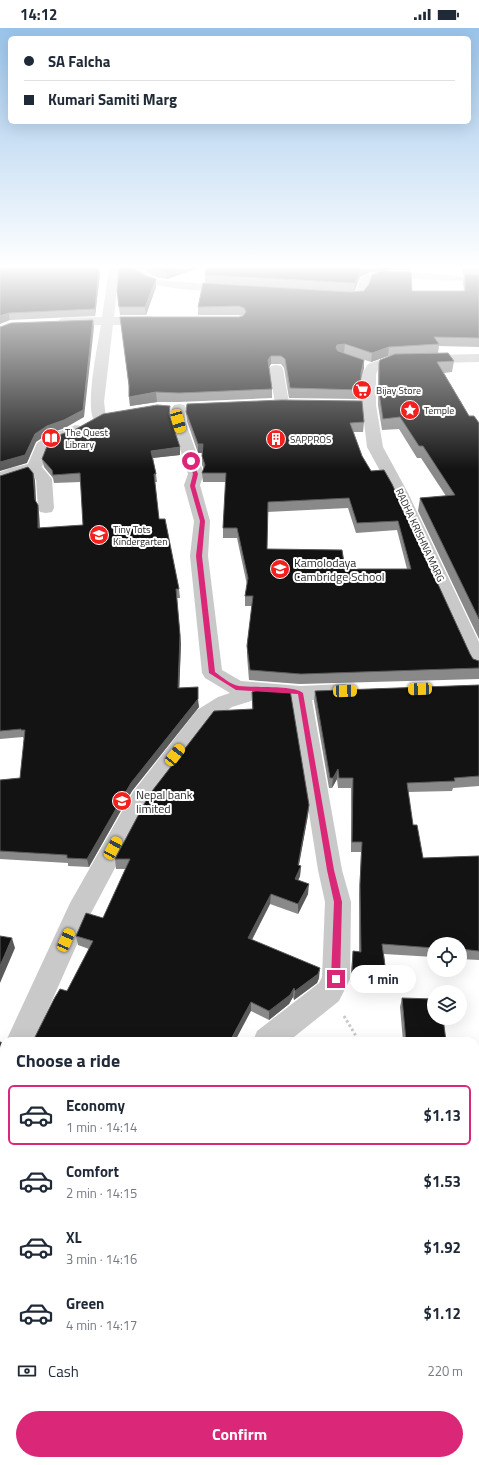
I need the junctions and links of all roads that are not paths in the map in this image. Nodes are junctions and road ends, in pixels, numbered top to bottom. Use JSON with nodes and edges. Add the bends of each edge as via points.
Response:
{"nodes":[{"id":1,"x":105,"y":335,"type":"edge"},
{"id":2,"x":479,"y":358,"type":"edge"},
{"id":3,"x":276,"y":368,"type":"edge"},
{"id":4,"x":282,"y":403,"type":"junction"},
{"id":5,"x":297,"y":403,"type":"edge"},
{"id":6,"x":266,"y":404,"type":"edge"},
{"id":7,"x":179,"y":408,"type":"dead end"},
{"id":8,"x":34,"y":468,"type":"junction"},
{"id":9,"x":0,"y":478,"type":"edge"},
{"id":10,"x":46,"y":508,"type":"dead end"},
{"id":11,"x":474,"y":636,"type":"edge"},
{"id":12,"x":479,"y":663,"type":"edge"},
{"id":13,"x":362,"y":690,"type":"edge"},
{"id":14,"x":291,"y":691,"type":"junction"},
{"id":15,"x":22,"y":1037,"type":"edge"},
{"id":16,"x":272,"y":1037,"type":"edge"}],
"edges":[{"from":1,"to":8,"type":"street","via":[[97,402],[105,416],[54,438],[42,446]]},
{"from":2,"to":11,"type":"street","name":"RADHA KRISHNA MARG","via":[[392,360],[370,366],[362,405],[376,447]]},
{"from":3,"to":4,"type":"street"},
{"from":4,"to":5,"type":"street"},
{"from":4,"to":6,"type":"street"},
{"from":7,"to":14,"type":"street","via":[[178,421],[196,474],[192,486],[202,521],[199,556],[212,673],[236,688]]},
{"from":8,"to":9,"type":"street"},
{"from":8,"to":10,"type":"street","via":[[44,479]]},
{"from":11,"to":12,"type":"street","name":"RADHA KRISHNA MARG"},
{"from":13,"to":14,"type":"street"},
{"from":14,"to":15,"type":"street","via":[[250,693],[225,702],[205,715],[141,798],[79,911]]},
{"from":14,"to":16,"type":"street","via":[[338,902],[336,979],[329,992]]}]}
